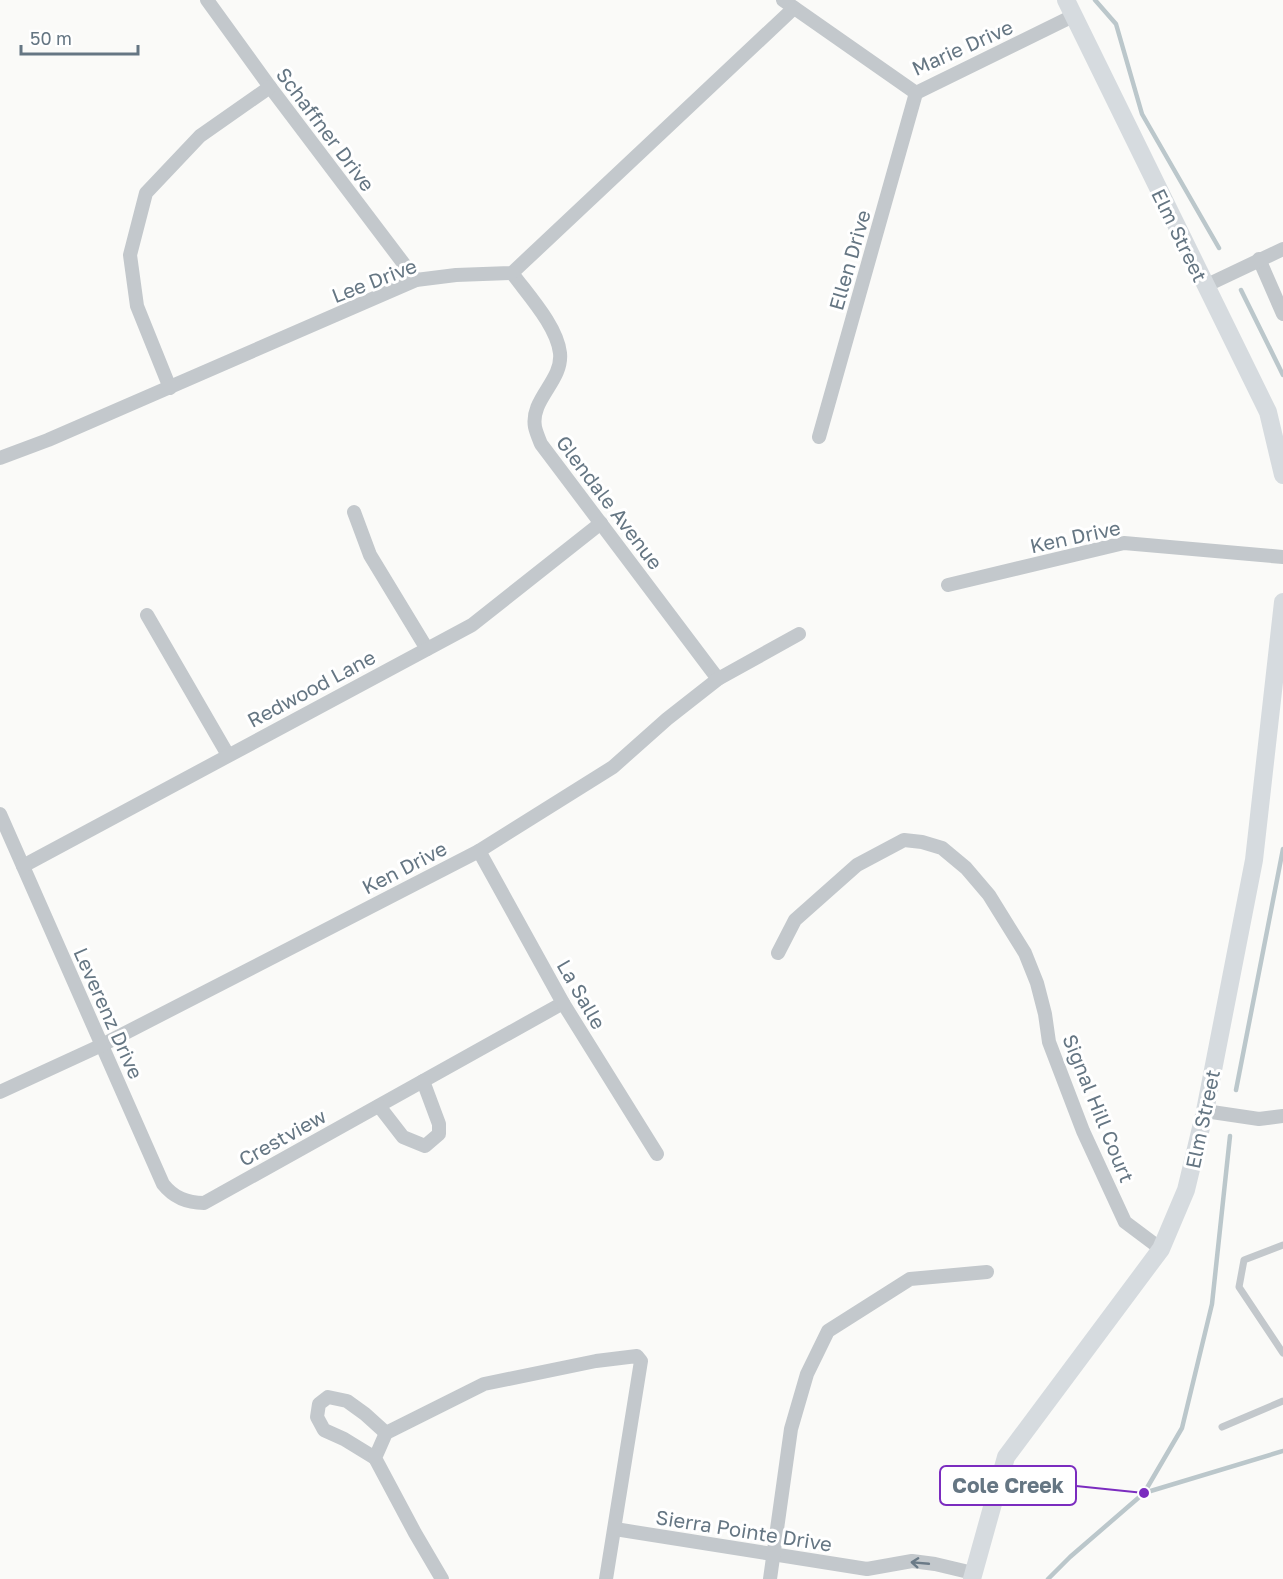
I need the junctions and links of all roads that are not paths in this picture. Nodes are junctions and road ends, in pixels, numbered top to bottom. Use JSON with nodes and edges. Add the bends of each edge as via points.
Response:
{"nodes":[{"id":1,"x":207,"y":0,"type":"edge"},
{"id":2,"x":788,"y":4,"type":"edge"},
{"id":3,"x":1069,"y":8,"type":"edge"},
{"id":4,"x":270,"y":87,"type":"junction"},
{"id":5,"x":916,"y":93,"type":"junction"},
{"id":6,"x":1283,"y":249,"type":"edge"},
{"id":7,"x":1259,"y":260,"type":"junction"},
{"id":8,"x":512,"y":273,"type":"junction"},
{"id":9,"x":416,"y":280,"type":"junction"},
{"id":10,"x":1205,"y":286,"type":"junction"},
{"id":11,"x":1283,"y":314,"type":"edge"},
{"id":12,"x":170,"y":388,"type":"junction"},
{"id":13,"x":819,"y":437,"type":"dead end"},
{"id":14,"x":0,"y":458,"type":"edge"},
{"id":15,"x":1283,"y":475,"type":"edge"},
{"id":16,"x":354,"y":512,"type":"dead end"},
{"id":17,"x":601,"y":523,"type":"junction"},
{"id":18,"x":1283,"y":557,"type":"edge"},
{"id":19,"x":948,"y":585,"type":"dead end"},
{"id":20,"x":1283,"y":602,"type":"edge"},
{"id":21,"x":147,"y":615,"type":"dead end"},
{"id":22,"x":798,"y":634,"type":"dead end"},
{"id":23,"x":427,"y":649,"type":"junction"},
{"id":24,"x":718,"y":679,"type":"junction"},
{"id":25,"x":228,"y":755,"type":"junction"},
{"id":26,"x":0,"y":814,"type":"edge"},
{"id":27,"x":478,"y":851,"type":"junction"},
{"id":28,"x":23,"y":866,"type":"junction"},
{"id":29,"x":778,"y":953,"type":"dead end"},
{"id":30,"x":563,"y":1004,"type":"junction"},
{"id":31,"x":102,"y":1045,"type":"junction"},
{"id":32,"x":423,"y":1081,"type":"junction"},
{"id":33,"x":0,"y":1092,"type":"edge"},
{"id":34,"x":379,"y":1106,"type":"junction"},
{"id":35,"x":1205,"y":1111,"type":"junction"},
{"id":36,"x":1283,"y":1116,"type":"edge"},
{"id":37,"x":657,"y":1154,"type":"dead end"},
{"id":38,"x":204,"y":1203,"type":"joint"},
{"id":39,"x":1283,"y":1245,"type":"edge"},
{"id":40,"x":1161,"y":1249,"type":"junction"},
{"id":41,"x":987,"y":1272,"type":"dead end"},
{"id":42,"x":1283,"y":1353,"type":"edge"},
{"id":43,"x":1283,"y":1401,"type":"edge"},
{"id":44,"x":1222,"y":1427,"type":"dead end"},
{"id":45,"x":386,"y":1433,"type":"junction"},
{"id":46,"x":375,"y":1458,"type":"junction"},
{"id":47,"x":615,"y":1529,"type":"junction"},
{"id":48,"x":774,"y":1554,"type":"junction"},
{"id":49,"x":867,"y":1569,"type":"junction"},
{"id":50,"x":973,"y":1576,"type":"edge"},
{"id":51,"x":442,"y":1579,"type":"edge"},
{"id":52,"x":606,"y":1579,"type":"edge"},
{"id":53,"x":770,"y":1579,"type":"edge"},
{"id":54,"x":878,"y":1579,"type":"edge"}],
"edges":[{"from":1,"to":4,"type":"street","name":"Schaffner Drive"},
{"from":2,"to":5,"type":"street","name":"Marie Drive"},
{"from":2,"to":8,"type":"street"},
{"from":3,"to":5,"type":"street","name":"Marie Drive"},
{"from":3,"to":10,"type":"main road","name":"Elm Street"},
{"from":4,"to":9,"type":"street","name":"Schaffner Drive"},
{"from":4,"to":12,"type":"street","via":[[200,136],[146,193],[130,255],[137,306]]},
{"from":5,"to":13,"type":"street","name":"Ellen Drive"},
{"from":6,"to":7,"type":"street"},
{"from":7,"to":10,"type":"street"},
{"from":7,"to":11,"type":"street"},
{"from":8,"to":9,"type":"street","name":"Lee Drive"},
{"from":8,"to":17,"type":"street","name":"Glendale Avenue","via":[[546,320],[560,354],[558,371],[537,408],[534,426],[541,444]]},
{"from":9,"to":12,"type":"street","name":"Lee Drive"},
{"from":10,"to":15,"type":"main road","name":"Elm Street","via":[[1268,412]]},
{"from":12,"to":14,"type":"street","name":"Lee Drive"},
{"from":16,"to":23,"type":"street","via":[[370,555]]},
{"from":17,"to":23,"type":"street","name":"Redwood Lane","via":[[472,625]]},
{"from":17,"to":24,"type":"street","name":"Glendale Avenue"},
{"from":18,"to":19,"type":"street","name":"Ken Drive","via":[[1124,543]]},
{"from":20,"to":35,"type":"main road","name":"Elm Street","via":[[1254,860]]},
{"from":21,"to":25,"type":"street"},
{"from":22,"to":24,"type":"street","name":"Ken Drive"},
{"from":23,"to":25,"type":"street","name":"Redwood Lane"},
{"from":24,"to":27,"type":"street","name":"Ken Drive","via":[[613,767]]},
{"from":25,"to":28,"type":"street","name":"Redwood Lane"},
{"from":26,"to":28,"type":"street","name":"Leverenz Drive"},
{"from":27,"to":30,"type":"street","name":"La Salle"},
{"from":27,"to":31,"type":"street","name":"Ken Drive"},
{"from":28,"to":31,"type":"street","name":"Leverenz Drive"},
{"from":29,"to":40,"type":"street","name":"Signal Hill Court","via":[[795,920],[857,865],[904,840],[942,848],[966,867],[989,895],[1026,953],[1038,983],[1049,1042],[1083,1131],[1125,1222]]},
{"from":30,"to":32,"type":"street","name":"Crestview"},
{"from":30,"to":37,"type":"street","name":"La Salle"},
{"from":31,"to":33,"type":"street","name":"Ken Drive"},
{"from":31,"to":38,"type":"street","name":"Leverenz Drive","via":[[163,1184],[185,1201]]},
{"from":32,"to":34,"type":"street","name":"Crestview"},
{"from":32,"to":34,"type":"street","via":[[439,1124],[439,1134],[425,1146],[403,1137]]},
{"from":34,"to":38,"type":"street","name":"Crestview"},
{"from":35,"to":36,"type":"street","via":[[1259,1119]]},
{"from":35,"to":40,"type":"main road","name":"Elm Street","via":[[1186,1190]]},
{"from":39,"to":42,"type":"lane","via":[[1244,1260],[1239,1287]]},
{"from":40,"to":50,"type":"main road","name":"Elm Street","via":[[1006,1457]]},
{"from":41,"to":48,"type":"street","via":[[910,1279],[828,1331],[807,1374],[791,1429]]},
{"from":43,"to":44,"type":"lane"},
{"from":45,"to":46,"type":"street"},
{"from":45,"to":46,"type":"street","via":[[346,1401],[328,1397],[319,1404],[317,1418],[324,1430]]},
{"from":45,"to":47,"type":"street","via":[[484,1384],[637,1356],[641,1361]]},
{"from":46,"to":51,"type":"street"},
{"from":47,"to":48,"type":"street","name":"Sierra Pointe Drive"},
{"from":47,"to":52,"type":"street"},
{"from":48,"to":49,"type":"street","name":"Sierra Pointe Drive"},
{"from":48,"to":53,"type":"street"},
{"from":50,"to":49,"type":"street","name":"Sierra Pointe Drive","one_way":true,"via":[[912,1561]]},
{"from":49,"to":54,"type":"street"}]}
